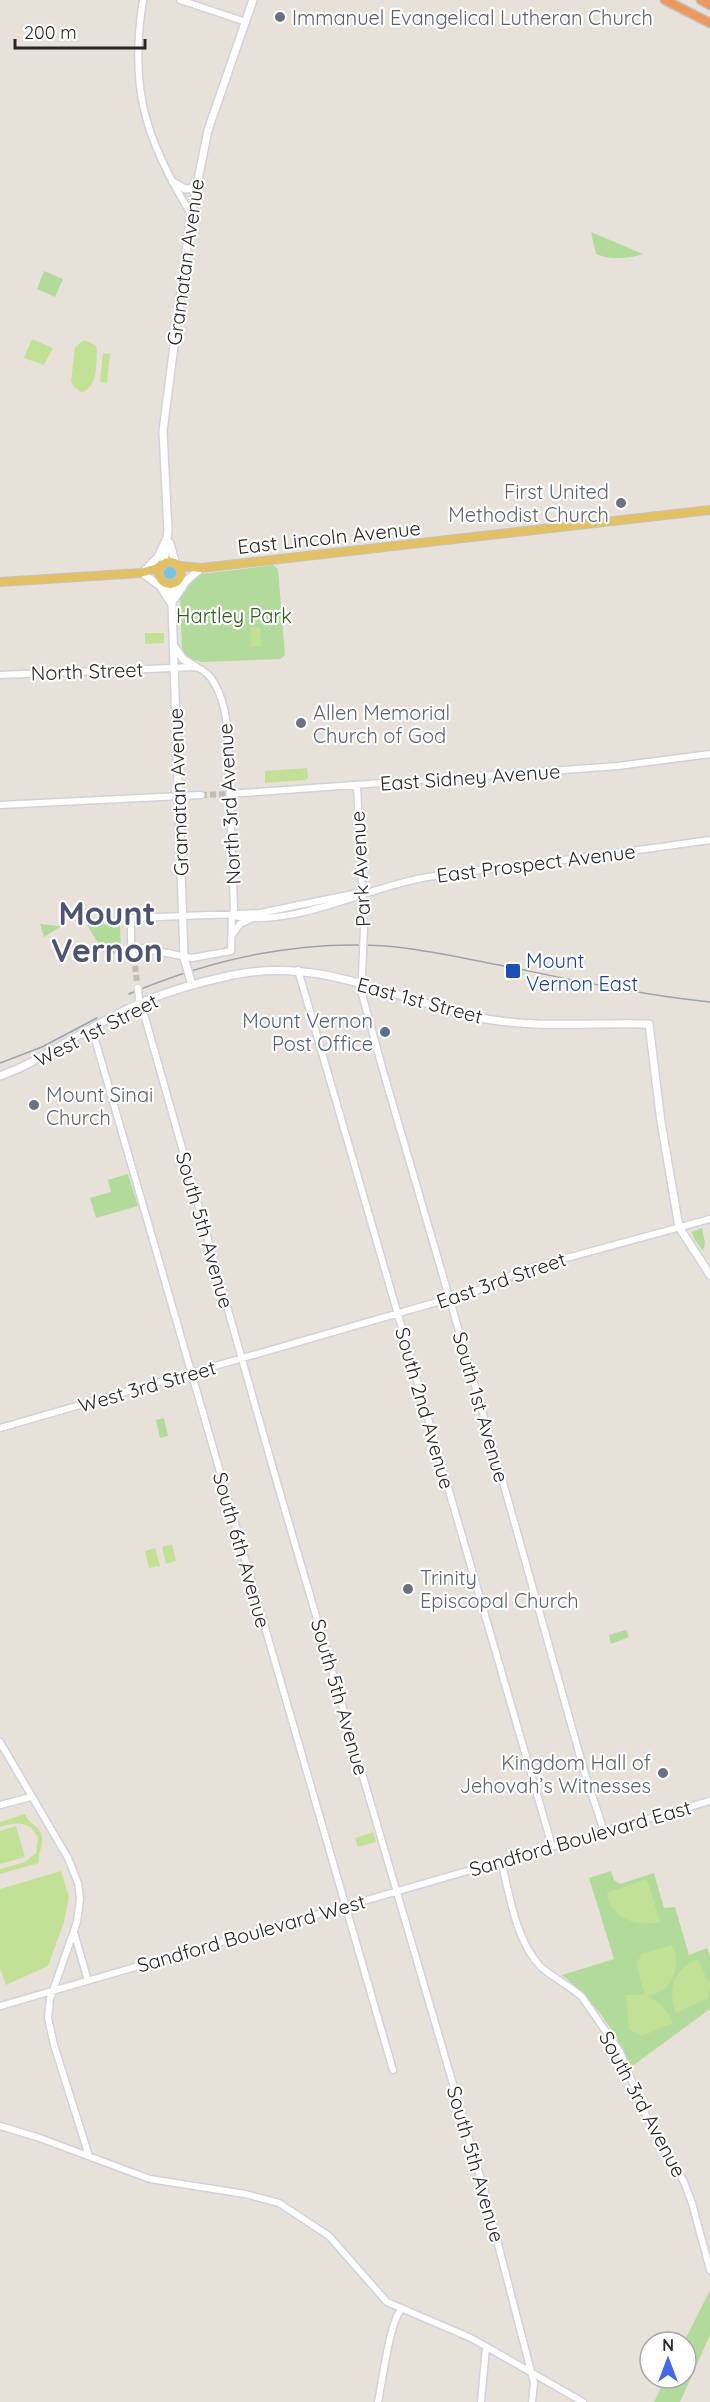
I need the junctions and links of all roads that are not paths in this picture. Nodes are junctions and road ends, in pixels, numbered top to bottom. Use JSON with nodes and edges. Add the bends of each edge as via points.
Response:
{"nodes":[{"id":1,"x":143,"y":0,"type":"edge"},
{"id":2,"x":180,"y":0,"type":"edge"},
{"id":3,"x":253,"y":0,"type":"edge"},
{"id":4,"x":665,"y":0,"type":"edge"},
{"id":5,"x":701,"y":0,"type":"edge"},
{"id":6,"x":710,"y":5,"type":"edge"},
{"id":7,"x":246,"y":22,"type":"junction"},
{"id":8,"x":710,"y":22,"type":"edge"},
{"id":9,"x":173,"y":182,"type":"junction"},
{"id":10,"x":195,"y":188,"type":"junction"},
{"id":11,"x":191,"y":214,"type":"junction"},
{"id":12,"x":710,"y":510,"type":"edge"},
{"id":13,"x":168,"y":533,"type":"junction"},
{"id":14,"x":163,"y":564,"type":"junction"},
{"id":15,"x":178,"y":564,"type":"junction"},
{"id":16,"x":200,"y":569,"type":"junction"},
{"id":17,"x":142,"y":573,"type":"junction"},
{"id":18,"x":179,"y":579,"type":"junction"},
{"id":19,"x":161,"y":580,"type":"junction"},
{"id":20,"x":0,"y":582,"type":"edge"},
{"id":21,"x":172,"y":604,"type":"junction"},
{"id":22,"x":174,"y":646,"type":"junction"},
{"id":23,"x":196,"y":667,"type":"junction"},
{"id":24,"x":174,"y":668,"type":"junction"},
{"id":25,"x":0,"y":675,"type":"edge"},
{"id":26,"x":710,"y":754,"type":"edge"},
{"id":27,"x":357,"y":786,"type":"junction"},
{"id":28,"x":230,"y":794,"type":"junction"},
{"id":29,"x":179,"y":795,"type":"junction"},
{"id":30,"x":201,"y":795,"type":"tunnel mouth"},
{"id":31,"x":0,"y":805,"type":"edge"},
{"id":32,"x":710,"y":840,"type":"edge"},
{"id":33,"x":364,"y":894,"type":"junction"},
{"id":34,"x":345,"y":902,"type":"junction"},
{"id":35,"x":364,"y":912,"type":"junction"},
{"id":36,"x":183,"y":916,"type":"junction"},
{"id":37,"x":232,"y":916,"type":"junction"},
{"id":38,"x":251,"y":919,"type":"junction"},
{"id":39,"x":232,"y":936,"type":"junction"},
{"id":40,"x":131,"y":949,"type":"junction"},
{"id":41,"x":134,"y":957,"type":"tunnel mouth"},
{"id":42,"x":184,"y":958,"type":"junction"},
{"id":43,"x":298,"y":970,"type":"junction"},
{"id":44,"x":190,"y":978,"type":"junction"},
{"id":45,"x":362,"y":980,"type":"junction"},
{"id":46,"x":139,"y":993,"type":"junction"},
{"id":47,"x":92,"y":1029,"type":"junction"},
{"id":48,"x":0,"y":1076,"type":"edge"},
{"id":49,"x":710,"y":1219,"type":"edge"},
{"id":50,"x":679,"y":1227,"type":"junction"},
{"id":51,"x":710,"y":1275,"type":"edge"},
{"id":52,"x":449,"y":1298,"type":"junction"},
{"id":53,"x":398,"y":1313,"type":"junction"},
{"id":54,"x":293,"y":1343,"type":"joint"},
{"id":55,"x":242,"y":1358,"type":"junction"},
{"id":56,"x":191,"y":1373,"type":"junction"},
{"id":57,"x":0,"y":1428,"type":"edge"},
{"id":58,"x":0,"y":1742,"type":"edge"},
{"id":59,"x":31,"y":1797,"type":"junction"},
{"id":60,"x":710,"y":1801,"type":"edge"},
{"id":61,"x":0,"y":1805,"type":"edge"},
{"id":62,"x":604,"y":1831,"type":"junction"},
{"id":63,"x":552,"y":1846,"type":"junction"},
{"id":64,"x":501,"y":1861,"type":"junction"},
{"id":65,"x":449,"y":1876,"type":"joint"},
{"id":66,"x":397,"y":1891,"type":"junction"},
{"id":67,"x":346,"y":1906,"type":"junction"},
{"id":68,"x":74,"y":1932,"type":"junction"},
{"id":69,"x":88,"y":1981,"type":"junction"},
{"id":70,"x":53,"y":1990,"type":"junction"},
{"id":71,"x":0,"y":2006,"type":"edge"},
{"id":72,"x":393,"y":2070,"type":"dead end"},
{"id":73,"x":0,"y":2126,"type":"edge"},
{"id":74,"x":89,"y":2156,"type":"junction"},
{"id":75,"x":710,"y":2270,"type":"edge"},
{"id":76,"x":402,"y":2309,"type":"junction"},
{"id":77,"x":486,"y":2347,"type":"junction"},
{"id":78,"x":532,"y":2374,"type":"junction"},
{"id":79,"x":581,"y":2401,"type":"edge"},
{"id":80,"x":378,"y":2402,"type":"edge"},
{"id":81,"x":481,"y":2402,"type":"edge"},
{"id":82,"x":532,"y":2402,"type":"edge"}],
"edges":[{"from":1,"to":9,"type":"street","via":[[137,51],[145,120]]},
{"from":2,"to":7,"type":"street"},
{"from":3,"to":7,"type":"main road","name":"Gramatan Avenue"},
{"from":4,"to":8,"type":"highway"},
{"from":5,"to":6,"type":"highway"},
{"from":7,"to":10,"type":"main road","name":"Gramatan Avenue","via":[[208,130]]},
{"from":9,"to":10,"type":"main road","via":[[185,189]]},
{"from":9,"to":11,"type":"street"},
{"from":10,"to":11,"type":"main road","name":"Gramatan Avenue"},
{"from":11,"to":13,"type":"main road","name":"Gramatan Avenue","via":[[163,432]]},
{"from":12,"to":16,"type":"main road","name":"East Lincoln Avenue"},
{"from":13,"to":14,"type":"main road","name":"Gramatan Avenue"},
{"from":13,"to":15,"type":"main road","name":"Gramatan Avenue"},
{"from":13,"to":17,"type":"main road","via":[[158,556]]},
{"from":14,"to":15,"type":"main road"},
{"from":14,"to":17,"type":"main road"},
{"from":14,"to":19,"type":"main road","via":[[159,570]]},
{"from":15,"to":16,"type":"main road","name":"East Lincoln Avenue"},
{"from":15,"to":18,"type":"main road"},
{"from":16,"to":18,"type":"main road","name":"East Lincoln Avenue"},
{"from":16,"to":21,"type":"main road","via":[[186,581]]},
{"from":17,"to":19,"type":"main road"},
{"from":17,"to":20,"type":"main road"},
{"from":17,"to":21,"type":"main road","via":[[160,586]]},
{"from":18,"to":19,"type":"main road","via":[[171,584]]},
{"from":18,"to":21,"type":"main road","name":"Gramatan Avenue"},
{"from":19,"to":21,"type":"main road","name":"Gramatan Avenue"},
{"from":21,"to":22,"type":"main road","name":"Gramatan Avenue"},
{"from":22,"to":23,"type":"main road","via":[[183,659]]},
{"from":22,"to":24,"type":"main road","name":"Gramatan Avenue"},
{"from":23,"to":24,"type":"street","name":"North Street"},
{"from":23,"to":28,"type":"street","name":"North 3rd Avenue","via":[[211,677],[223,706]]},
{"from":24,"to":25,"type":"street","name":"North Street"},
{"from":24,"to":29,"type":"main road","name":"Gramatan Avenue"},
{"from":26,"to":27,"type":"street","name":"East Sidney Avenue","via":[[624,766]]},
{"from":27,"to":28,"type":"street","name":"East Sidney Avenue"},
{"from":27,"to":33,"type":"street","name":"Park Avenue"},
{"from":28,"to":37,"type":"street","name":"North 3rd Avenue"},
{"from":29,"to":30,"type":"street"},
{"from":29,"to":31,"type":"street"},
{"from":29,"to":36,"type":"main road","name":"Gramatan Avenue"},
{"from":32,"to":33,"type":"street","name":"East Prospect Avenue","via":[[422,878]]},
{"from":33,"to":34,"type":"street","name":"East Prospect Avenue"},
{"from":33,"to":35,"type":"street","name":"Park Avenue"},
{"from":33,"to":37,"type":"street","name":"East Prospect Avenue"},
{"from":34,"to":35,"type":"street","via":[[356,904]]},
{"from":34,"to":38,"type":"street","name":"East Prospect Avenue"},
{"from":35,"to":45,"type":"street","name":"Park Avenue","bridge":true},
{"from":36,"to":37,"type":"street","name":"East Prospect Avenue"},
{"from":36,"to":40,"type":"street","name":"East Prospect Avenue","via":[[131,918]]},
{"from":36,"to":42,"type":"main road","name":"Gramatan Avenue"},
{"from":37,"to":38,"type":"street","name":"East Prospect Avenue"},
{"from":37,"to":39,"type":"street","name":"North 3rd Avenue"},
{"from":38,"to":39,"type":"street","via":[[240,924]]},
{"from":39,"to":42,"type":"street","name":"North 3rd Avenue","via":[[231,951]]},
{"from":40,"to":41,"type":"street"},
{"from":40,"to":42,"type":"street"},
{"from":42,"to":44,"type":"main road","name":"Gramatan Avenue"},
{"from":43,"to":44,"type":"main road","name":"East 1st Street"},
{"from":43,"to":45,"type":"main road","name":"East 1st Street"},
{"from":43,"to":53,"type":"street","name":"South 2nd Avenue"},
{"from":44,"to":46,"type":"main road","name":"West 1st Street"},
{"from":45,"to":50,"type":"main road","name":"East 1st Street","via":[[460,1013],[501,1021],[649,1024]]},
{"from":45,"to":52,"type":"street","name":"South 1st Avenue","via":[[362,994]]},
{"from":46,"to":47,"type":"main road","name":"West 1st Street"},
{"from":46,"to":55,"type":"street","name":"South 5th Avenue"},
{"from":47,"to":48,"type":"main road","name":"West 1st Street"},
{"from":47,"to":56,"type":"street","name":"South 6th Avenue"},
{"from":49,"to":50,"type":"street","name":"East 3rd Street"},
{"from":50,"to":51,"type":"main road"},
{"from":50,"to":52,"type":"street","name":"East 3rd Street","via":[[519,1271],[489,1287]]},
{"from":52,"to":53,"type":"street","name":"East 3rd Street"},
{"from":52,"to":62,"type":"street","name":"South 1st Avenue"},
{"from":53,"to":54,"type":"street","name":"East 3rd Street"},
{"from":53,"to":63,"type":"street","name":"South 2nd Avenue"},
{"from":54,"to":55,"type":"street","name":"West 3rd Street"},
{"from":55,"to":56,"type":"street","name":"West 3rd Street"},
{"from":55,"to":66,"type":"street","name":"South 5th Avenue"},
{"from":56,"to":57,"type":"street","name":"West 3rd Street"},
{"from":56,"to":67,"type":"street","name":"South 6th Avenue"},
{"from":58,"to":59,"type":"street"},
{"from":59,"to":61,"type":"street"},
{"from":59,"to":68,"type":"street","via":[[76,1876],[80,1906]]},
{"from":60,"to":62,"type":"street","name":"Sandford Boulevard East"},
{"from":62,"to":63,"type":"street","name":"Sandford Boulevard East"},
{"from":63,"to":64,"type":"street","name":"Sandford Boulevard East"},
{"from":64,"to":65,"type":"street","name":"Sandford Boulevard East"},
{"from":64,"to":75,"type":"street","name":"South 3rd Avenue","via":[[518,1927],[532,1957],[574,1989],[620,2052],[647,2118],[688,2190]]},
{"from":65,"to":66,"type":"street","name":"Sandford Boulevard West"},
{"from":66,"to":67,"type":"street","name":"Sandford Boulevard West"},
{"from":66,"to":78,"type":"street","name":"South 5th Avenue","via":[[487,2199]]},
{"from":67,"to":69,"type":"street","name":"Sandford Boulevard West"},
{"from":67,"to":72,"type":"street","name":"South 6th Avenue"},
{"from":68,"to":69,"type":"street"},
{"from":68,"to":70,"type":"street"},
{"from":69,"to":70,"type":"street","name":"Sandford Boulevard West"},
{"from":70,"to":71,"type":"street","name":"Sandford Boulevard West"},
{"from":70,"to":74,"type":"street","via":[[49,2005],[51,2032]]},
{"from":73,"to":74,"type":"street"},
{"from":74,"to":76,"type":"street","via":[[160,2182],[238,2192],[279,2203],[328,2236],[381,2297]]},
{"from":76,"to":77,"type":"street"},
{"from":76,"to":80,"type":"street","via":[[396,2315]]},
{"from":77,"to":78,"type":"street"},
{"from":77,"to":81,"type":"street"},
{"from":78,"to":79,"type":"street"},
{"from":78,"to":82,"type":"street","name":"South 5th Avenue"}]}
